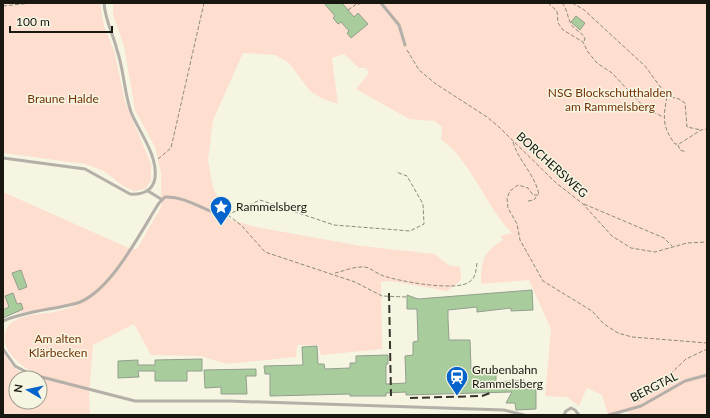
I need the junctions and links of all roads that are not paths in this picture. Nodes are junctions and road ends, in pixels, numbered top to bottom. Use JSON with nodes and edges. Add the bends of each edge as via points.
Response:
{"nodes":[{"id":1,"x":104,"y":3,"type":"edge"},
{"id":2,"x":381,"y":3,"type":"edge"},
{"id":3,"x":405,"y":45,"type":"road end"},
{"id":4,"x":3,"y":158,"type":"edge"},
{"id":5,"x":148,"y":191,"type":"junction"},
{"id":6,"x":161,"y":199,"type":"junction"},
{"id":7,"x":221,"y":215,"type":"road end"},
{"id":8,"x":3,"y":321,"type":"edge"},
{"id":9,"x":3,"y":349,"type":"edge"},
{"id":10,"x":707,"y":375,"type":"edge"},
{"id":11,"x":524,"y":415,"type":"edge"},
{"id":12,"x":564,"y":415,"type":"edge"},
{"id":13,"x":579,"y":415,"type":"edge"},
{"id":14,"x":609,"y":415,"type":"edge"}],
"edges":[{"from":1,"to":5,"type":"lane","via":[[108,25],[118,50],[128,103],[154,164],[155,177]]},
{"from":2,"to":3,"type":"lane","via":[[399,25]]},
{"from":4,"to":5,"type":"lane","via":[[85,168],[130,194]]},
{"from":5,"to":6,"type":"lane"},
{"from":6,"to":7,"type":"lane","via":[[170,197],[186,200]]},
{"from":6,"to":8,"type":"lane","via":[[123,262],[97,291],[75,304],[36,310]]},
{"from":9,"to":11,"type":"lane","via":[[16,366],[30,374],[135,402],[229,401],[504,410]]},
{"from":10,"to":14,"type":"lane","name":"BERGTAL","via":[[685,381],[641,406]]},
{"from":12,"to":13,"type":"lane","via":[[571,408]]}]}
